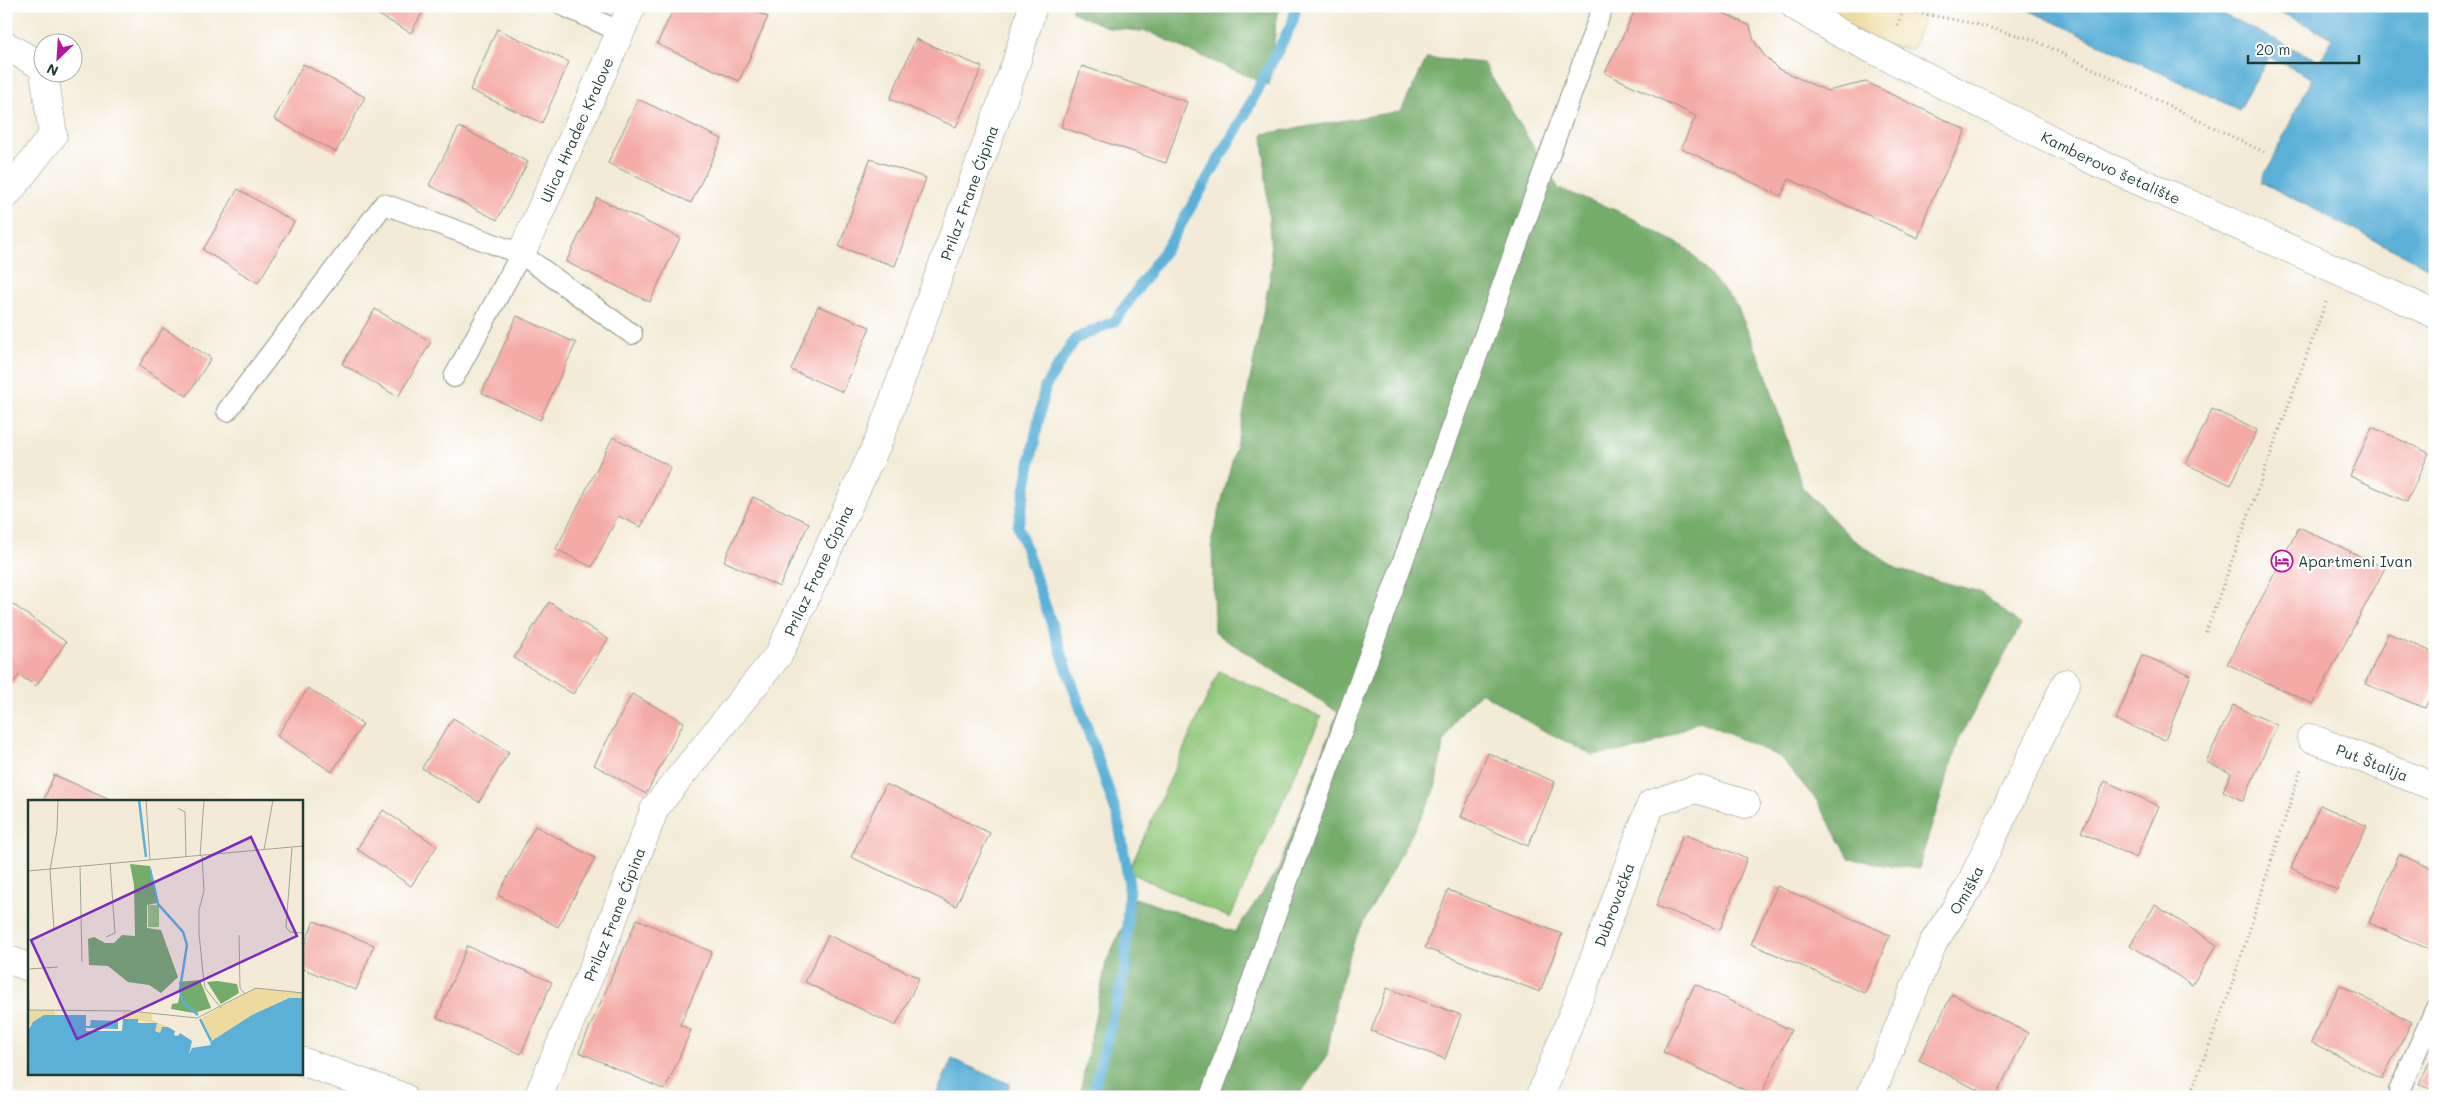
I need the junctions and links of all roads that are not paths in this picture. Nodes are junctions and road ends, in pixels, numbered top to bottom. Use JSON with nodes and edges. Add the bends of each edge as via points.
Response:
{"nodes":[{"id":1,"x":564,"y":6,"type":"edge"},
{"id":2,"x":632,"y":6,"type":"edge"},
{"id":3,"x":1033,"y":6,"type":"edge"},
{"id":4,"x":1603,"y":6,"type":"edge"},
{"id":5,"x":1795,"y":6,"type":"edge"},
{"id":6,"x":621,"y":32,"type":"junction"},
{"id":7,"x":6,"y":46,"type":"edge"},
{"id":8,"x":32,"y":60,"type":"edge"},
{"id":9,"x":45,"y":82,"type":"edge"},
{"id":10,"x":6,"y":194,"type":"edge"},
{"id":11,"x":521,"y":254,"type":"junction"},
{"id":12,"x":2435,"y":314,"type":"edge"},
{"id":13,"x":632,"y":334,"type":"dead end"},
{"id":14,"x":454,"y":377,"type":"dead end"},
{"id":15,"x":227,"y":411,"type":"dead end"},
{"id":16,"x":2066,"y":683,"type":"dead end"},
{"id":17,"x":2311,"y":738,"type":"road end"},
{"id":18,"x":2435,"y":787,"type":"edge"},
{"id":19,"x":1746,"y":804,"type":"dead end"},
{"id":20,"x":6,"y":959,"type":"edge"},
{"id":21,"x":28,"y":967,"type":"edge"},
{"id":22,"x":2435,"y":1010,"type":"edge"},
{"id":23,"x":302,"y":1061,"type":"edge"},
{"id":24,"x":2399,"y":1091,"type":"dead end"},
{"id":25,"x":403,"y":1097,"type":"edge"},
{"id":26,"x":538,"y":1097,"type":"edge"},
{"id":27,"x":1210,"y":1097,"type":"edge"},
{"id":28,"x":1540,"y":1097,"type":"edge"},
{"id":29,"x":1870,"y":1097,"type":"edge"}],
"edges":[{"from":1,"to":6,"type":"lane"},
{"from":2,"to":6,"type":"street","name":"Ulica Hradec Kralove"},
{"from":3,"to":26,"type":"street","name":"Prilaz Frane Ćipina","via":[[1016,63],[879,440],[779,654],[655,808],[607,935]]},
{"from":4,"to":27,"type":"lane"},
{"from":5,"to":12,"type":"street","name":"Kamberovo šetalište","via":[[1836,31],[2092,160]]},
{"from":6,"to":11,"type":"street","name":"Ulica Hradec Kralove"},
{"from":7,"to":8,"type":"street"},
{"from":9,"to":10,"type":"street","via":[[53,135]]},
{"from":11,"to":13,"type":"lane"},
{"from":11,"to":14,"type":"lane"},
{"from":11,"to":15,"type":"lane","via":[[384,204]]},
{"from":16,"to":29,"type":"street","name":"Omiška","via":[[1968,889],[1933,943]]},
{"from":17,"to":18,"type":"street","name":"Put Štalija"},
{"from":19,"to":28,"type":"street","name":"Dubrovačka","via":[[1696,789],[1651,804]]},
{"from":20,"to":21,"type":"street"},
{"from":22,"to":24,"type":"lane"},
{"from":23,"to":25,"type":"street"}]}
